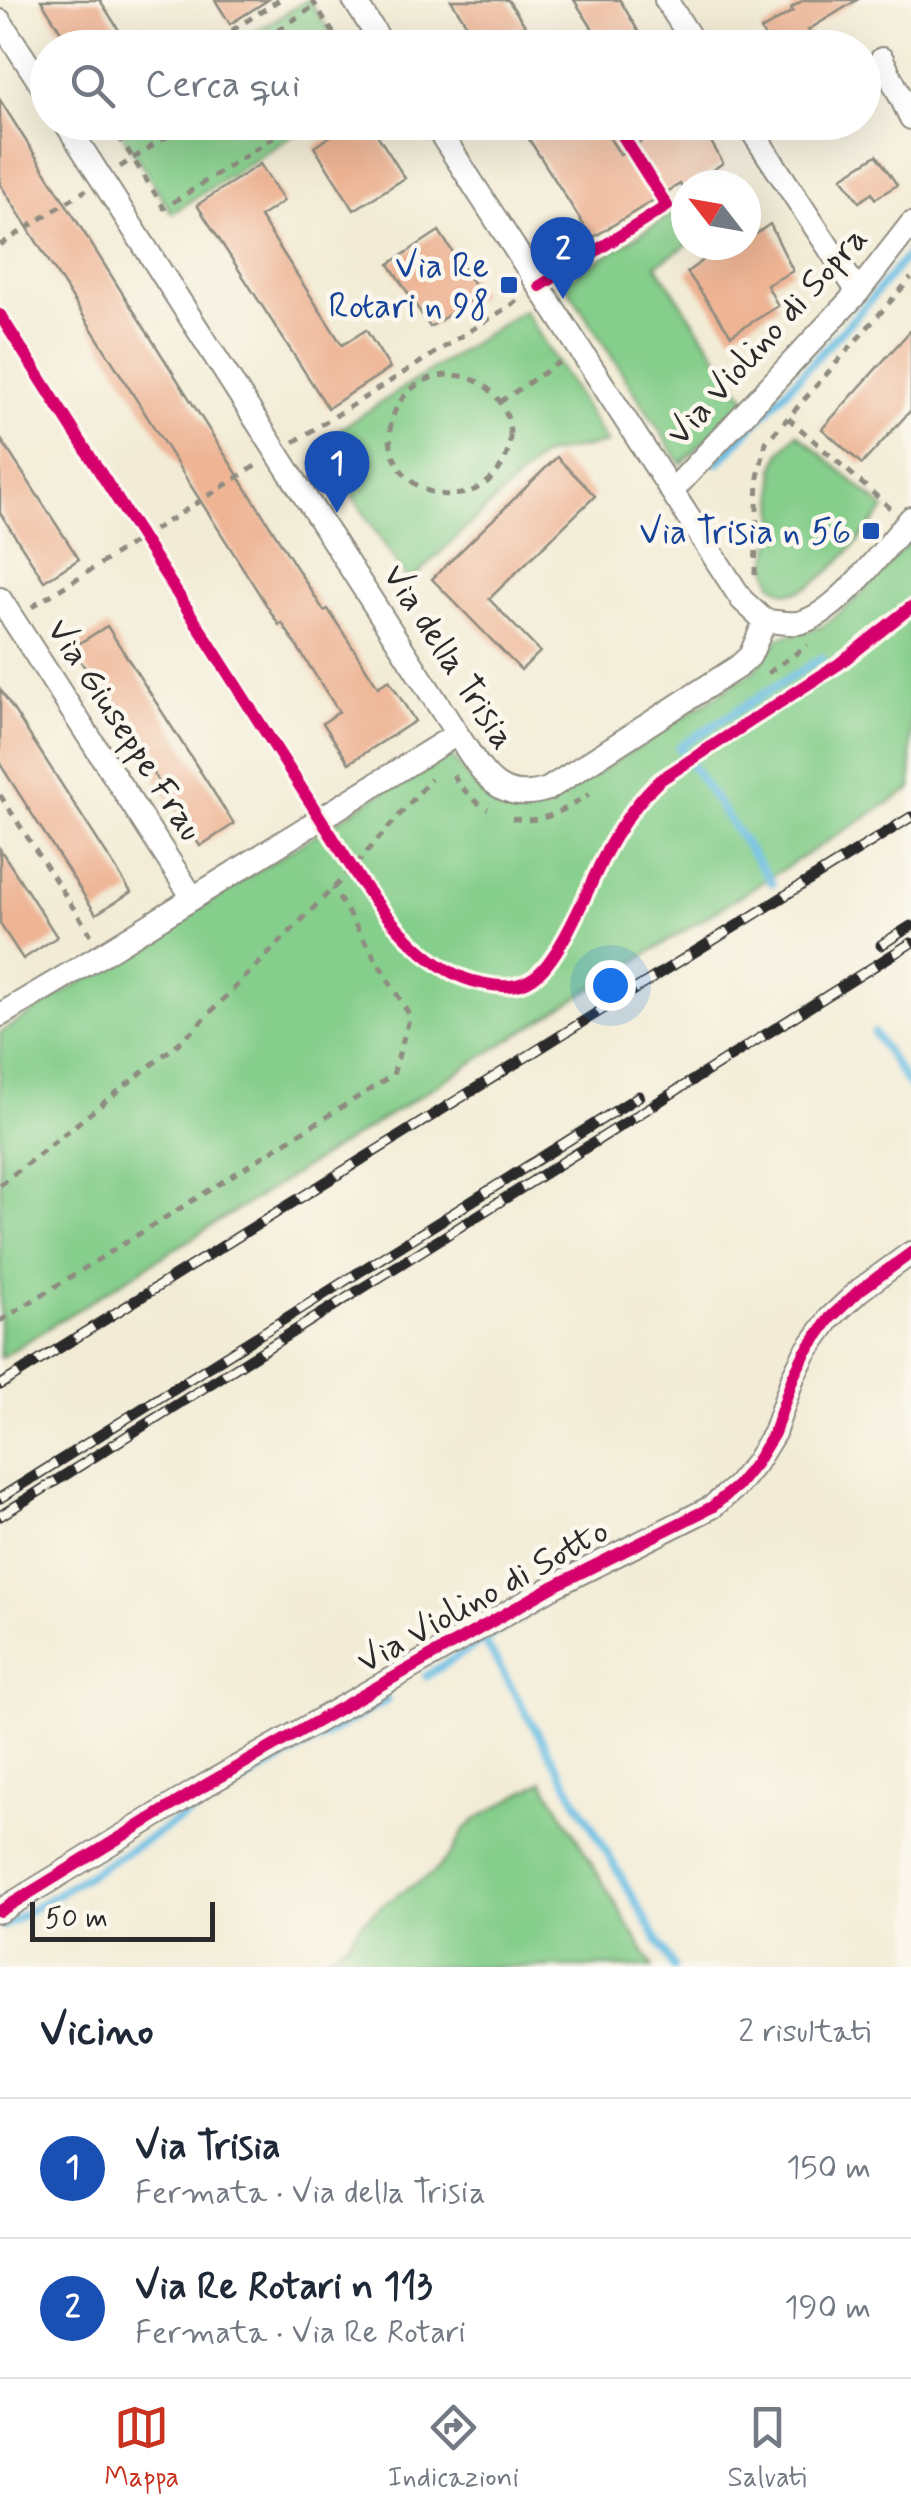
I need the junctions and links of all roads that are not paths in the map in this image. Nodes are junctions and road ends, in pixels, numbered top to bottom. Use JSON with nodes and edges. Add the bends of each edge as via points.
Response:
{"nodes":[{"id":1,"x":354,"y":0,"type":"edge"},
{"id":2,"x":666,"y":0,"type":"edge"},
{"id":3,"x":0,"y":21,"type":"edge"},
{"id":4,"x":373,"y":30,"type":"edge"},
{"id":5,"x":685,"y":30,"type":"edge"},
{"id":6,"x":882,"y":59,"type":"dead end"},
{"id":7,"x":30,"y":67,"type":"edge"},
{"id":8,"x":911,"y":118,"type":"edge"},
{"id":9,"x":77,"y":140,"type":"edge"},
{"id":10,"x":446,"y":140,"type":"edge"},
{"id":11,"x":758,"y":140,"type":"edge"},
{"id":12,"x":911,"y":224,"type":"edge"},
{"id":13,"x":858,"y":292,"type":"junction"},
{"id":14,"x":672,"y":492,"type":"junction"},
{"id":15,"x":909,"y":520,"type":"edge"},
{"id":16,"x":0,"y":599,"type":"edge"},
{"id":17,"x":759,"y":617,"type":"junction"},
{"id":18,"x":457,"y":734,"type":"junction"},
{"id":19,"x":193,"y":898,"type":"junction"},
{"id":20,"x":4,"y":1002,"type":"edge"},
{"id":21,"x":911,"y":1253,"type":"edge"},
{"id":22,"x":0,"y":1911,"type":"edge"}],
"edges":[{"from":1,"to":4,"type":"street"},
{"from":2,"to":5,"type":"street"},
{"from":3,"to":7,"type":"street"},
{"from":6,"to":8,"type":"street"},
{"from":9,"to":18,"type":"street","name":"Via della Trisia"},
{"from":10,"to":14,"type":"street"},
{"from":11,"to":13,"type":"street"},
{"from":12,"to":13,"type":"street","name":"Via Violino di Sopra"},
{"from":13,"to":14,"type":"street","name":"Via Violino di Sopra"},
{"from":14,"to":17,"type":"street"},
{"from":15,"to":17,"type":"street","via":[[847,593],[813,617]]},
{"from":16,"to":19,"type":"street","name":"Via Giuseppe Frau"},
{"from":17,"to":18,"type":"street","name":"Via della Trisia","via":[[750,656],[740,666],[548,789],[516,794],[498,788]]},
{"from":18,"to":19,"type":"street"},
{"from":19,"to":20,"type":"street","via":[[103,954]]},
{"from":21,"to":22,"type":"street","name":"Via Violino di Sotto","via":[[830,1318],[792,1377],[774,1433],[737,1486],[712,1507],[537,1596]]}]}
